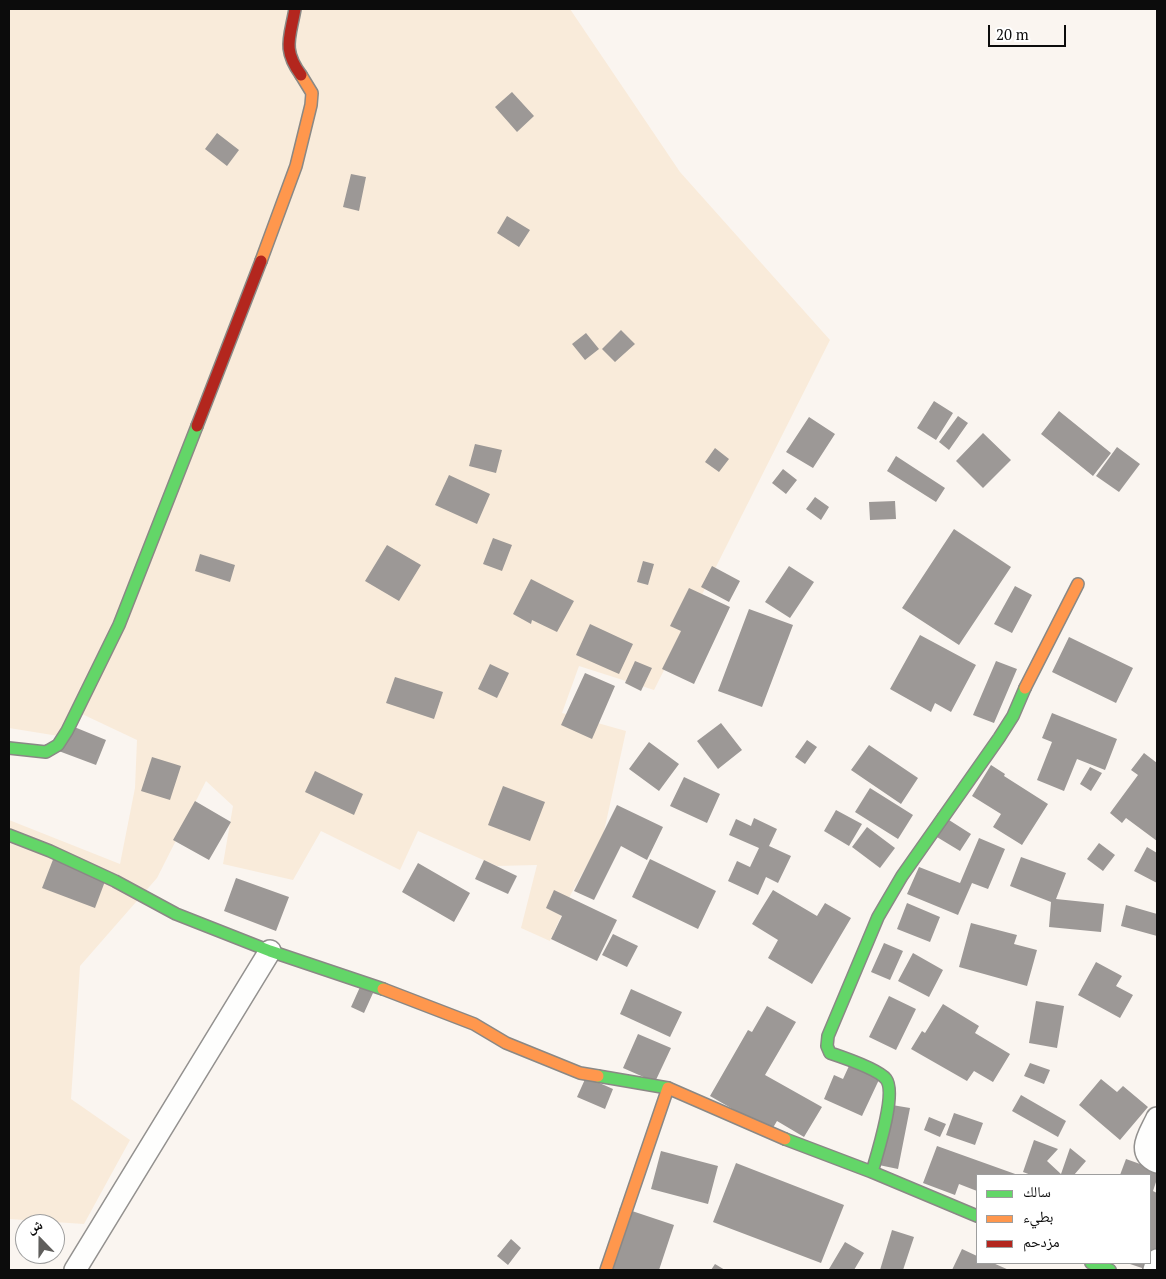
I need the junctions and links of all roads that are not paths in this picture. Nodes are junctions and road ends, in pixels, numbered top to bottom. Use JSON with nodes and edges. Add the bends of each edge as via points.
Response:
{"nodes":[{"id":1,"x":295,"y":9,"type":"edge"},
{"id":2,"x":1078,"y":584,"type":"dead end"},
{"id":3,"x":9,"y":748,"type":"edge"},
{"id":4,"x":9,"y":835,"type":"edge"},
{"id":5,"x":270,"y":951,"type":"junction"},
{"id":6,"x":668,"y":1088,"type":"junction"},
{"id":7,"x":1157,"y":1118,"type":"edge"},
{"id":8,"x":1157,"y":1162,"type":"edge"},
{"id":9,"x":872,"y":1172,"type":"junction"},
{"id":10,"x":976,"y":1216,"type":"edge"},
{"id":11,"x":1157,"y":1260,"type":"edge"},
{"id":12,"x":1094,"y":1264,"type":"edge"},
{"id":13,"x":75,"y":1270,"type":"edge"},
{"id":14,"x":606,"y":1270,"type":"edge"},
{"id":15,"x":1110,"y":1270,"type":"edge"},
{"id":16,"x":1154,"y":1270,"type":"edge"}],
"edges":[{"from":1,"to":3,"type":"street","via":[[288,47],[292,62],[312,93],[311,104],[296,166],[232,335],[119,625],[67,731],[58,744],[46,752]]},
{"from":2,"to":9,"type":"street","via":[[1013,716],[878,916],[828,1036],[830,1053],[885,1078],[889,1085],[889,1104]]},
{"from":4,"to":5,"type":"street","via":[[99,874],[176,914]]},
{"from":5,"to":6,"type":"street","via":[[474,1024],[506,1043],[580,1074]]},
{"from":5,"to":13,"type":"street"},
{"from":6,"to":9,"type":"street","via":[[743,1122]]},
{"from":6,"to":14,"type":"street"},
{"from":7,"to":8,"type":"street","via":[[1145,1144],[1149,1158]]},
{"from":9,"to":10,"type":"street"},
{"from":11,"to":16,"type":"street"},
{"from":12,"to":15,"type":"street"}]}
